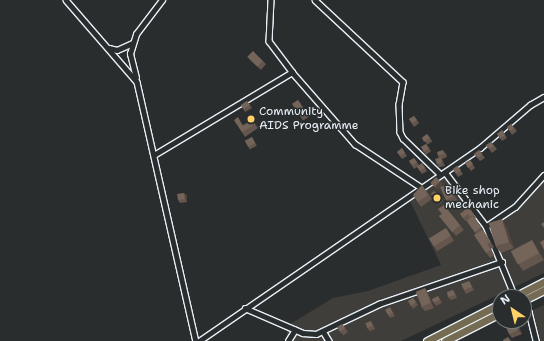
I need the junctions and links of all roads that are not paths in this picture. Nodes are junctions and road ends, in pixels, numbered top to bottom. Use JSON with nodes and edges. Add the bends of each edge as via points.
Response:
{"nodes":[{"id":1,"x":66,"y":0,"type":"edge"},
{"id":2,"x":162,"y":0,"type":"edge"},
{"id":3,"x":271,"y":0,"type":"edge"},
{"id":4,"x":315,"y":0,"type":"edge"},
{"id":5,"x":133,"y":43,"type":"junction"},
{"id":6,"x":109,"y":48,"type":"junction"},
{"id":7,"x":292,"y":72,"type":"junction"},
{"id":8,"x":137,"y":82,"type":"junction"},
{"id":9,"x":544,"y":97,"type":"edge"},
{"id":10,"x":154,"y":155,"type":"junction"},
{"id":11,"x":445,"y":172,"type":"junction"},
{"id":12,"x":440,"y":174,"type":"junction"},
{"id":13,"x":544,"y":175,"type":"edge"},
{"id":14,"x":422,"y":188,"type":"junction"},
{"id":15,"x":486,"y":226,"type":"junction"},
{"id":16,"x":502,"y":262,"type":"junction"},
{"id":17,"x":544,"y":282,"type":"edge"},
{"id":18,"x":511,"y":289,"type":"edge"},
{"id":19,"x":530,"y":289,"type":"edge"},
{"id":20,"x":544,"y":290,"type":"edge"},
{"id":21,"x":532,"y":296,"type":"edge"},
{"id":22,"x":245,"y":308,"type":"junction"},
{"id":23,"x":492,"y":308,"type":"edge"},
{"id":24,"x":492,"y":317,"type":"edge"},
{"id":25,"x":532,"y":324,"type":"edge"},
{"id":26,"x":295,"y":330,"type":"junction"},
{"id":27,"x":323,"y":331,"type":"junction"},
{"id":28,"x":196,"y":341,"type":"edge"},
{"id":29,"x":199,"y":341,"type":"edge"},
{"id":30,"x":288,"y":341,"type":"edge"},
{"id":31,"x":329,"y":341,"type":"edge"},
{"id":32,"x":426,"y":341,"type":"edge"},
{"id":33,"x":445,"y":341,"type":"edge"},
{"id":34,"x":536,"y":341,"type":"edge"}],
"edges":[{"from":1,"to":6,"type":"street"},
{"from":2,"to":5,"type":"street","via":[[136,34]]},
{"from":3,"to":7,"type":"street","via":[[269,41]]},
{"from":4,"to":12,"type":"street","via":[[403,82],[399,104],[400,132]]},
{"from":5,"to":6,"type":"street","via":[[117,50]]},
{"from":5,"to":8,"type":"street","via":[[130,54]]},
{"from":6,"to":8,"type":"street"},
{"from":7,"to":10,"type":"street"},
{"from":7,"to":14,"type":"street","via":[[355,144]]},
{"from":8,"to":10,"type":"street"},
{"from":9,"to":11,"type":"street","via":[[530,105],[480,148]]},
{"from":10,"to":28,"type":"street"},
{"from":11,"to":12,"type":"street"},
{"from":11,"to":15,"type":"street"},
{"from":12,"to":14,"type":"street"},
{"from":13,"to":15,"type":"street","via":[[512,210]]},
{"from":14,"to":22,"type":"street"},
{"from":15,"to":16,"type":"street"},
{"from":16,"to":18,"type":"street"},
{"from":16,"to":27,"type":"street","via":[[379,304]]},
{"from":17,"to":19,"type":"main road"},
{"from":20,"to":21,"type":"main road"},
{"from":22,"to":26,"type":"street"},
{"from":22,"to":29,"type":"street"},
{"from":23,"to":32,"type":"main road"},
{"from":24,"to":33,"type":"main road"},
{"from":25,"to":34,"type":"street"},
{"from":26,"to":27,"type":"street","via":[[309,334]]},
{"from":26,"to":30,"type":"street"},
{"from":27,"to":31,"type":"street"}]}
